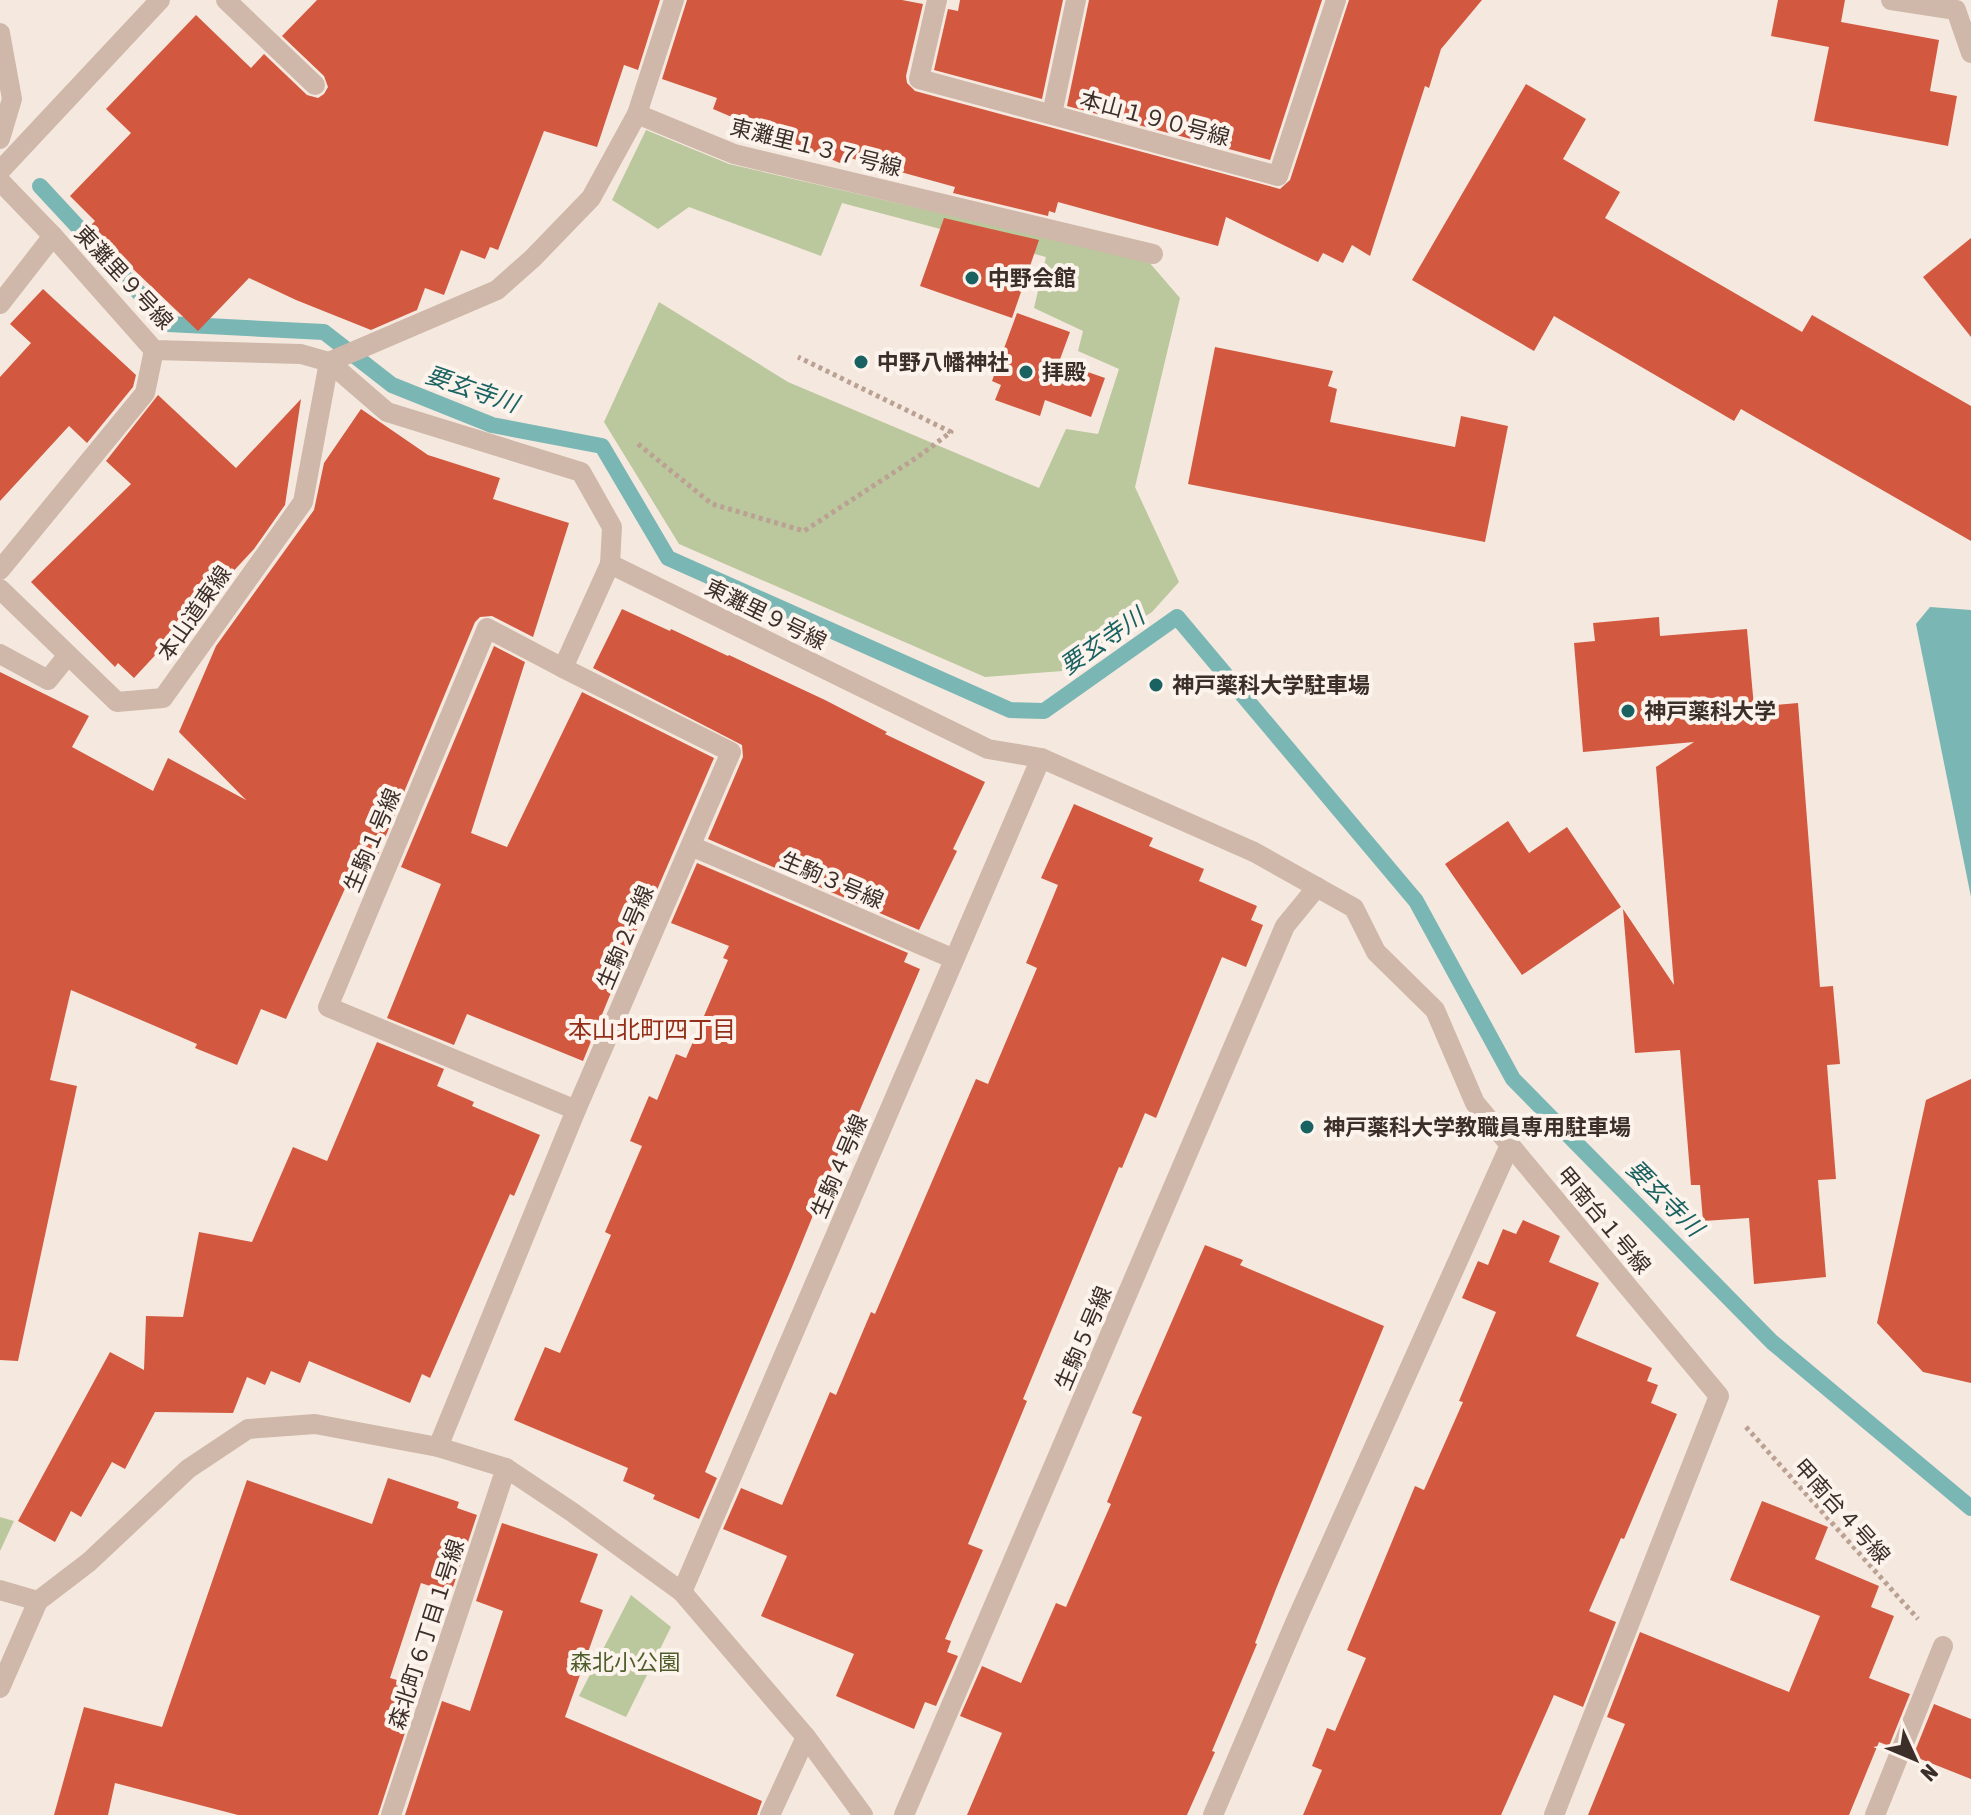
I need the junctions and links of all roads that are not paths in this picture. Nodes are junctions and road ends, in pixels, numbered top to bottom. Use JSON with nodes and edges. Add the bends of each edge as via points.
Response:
{"nodes":[{"id":1,"x":160,"y":0,"type":"edge"},
{"id":2,"x":226,"y":0,"type":"edge"},
{"id":3,"x":674,"y":0,"type":"edge"},
{"id":4,"x":937,"y":0,"type":"edge"},
{"id":5,"x":1076,"y":0,"type":"edge"},
{"id":6,"x":1336,"y":0,"type":"edge"},
{"id":7,"x":1891,"y":0,"type":"edge"},
{"id":8,"x":0,"y":33,"type":"edge"},
{"id":9,"x":1971,"y":53,"type":"edge"},
{"id":10,"x":315,"y":85,"type":"dead end"},
{"id":11,"x":637,"y":114,"type":"junction"},
{"id":12,"x":1052,"y":114,"type":"junction"},
{"id":13,"x":0,"y":139,"type":"edge"},
{"id":14,"x":0,"y":171,"type":"edge"},
{"id":15,"x":0,"y":181,"type":"edge"},
{"id":16,"x":53,"y":236,"type":"junction"},
{"id":17,"x":1153,"y":254,"type":"dead end"},
{"id":18,"x":0,"y":304,"type":"edge"},
{"id":19,"x":154,"y":350,"type":"junction"},
{"id":20,"x":337,"y":359,"type":"junction"},
{"id":21,"x":610,"y":564,"type":"junction"},
{"id":22,"x":0,"y":570,"type":"edge"},
{"id":23,"x":0,"y":589,"type":"edge"},
{"id":24,"x":0,"y":654,"type":"edge"},
{"id":25,"x":68,"y":655,"type":"junction"},
{"id":26,"x":563,"y":668,"type":"junction"},
{"id":27,"x":1041,"y":758,"type":"junction"},
{"id":28,"x":691,"y":846,"type":"junction"},
{"id":29,"x":1317,"y":887,"type":"junction"},
{"id":30,"x":954,"y":959,"type":"junction"},
{"id":31,"x":576,"y":1110,"type":"junction"},
{"id":32,"x":1510,"y":1145,"type":"junction"},
{"id":33,"x":438,"y":1447,"type":"junction"},
{"id":34,"x":506,"y":1468,"type":"junction"},
{"id":35,"x":0,"y":1590,"type":"edge"},
{"id":36,"x":682,"y":1592,"type":"junction"},
{"id":37,"x":38,"y":1601,"type":"junction"},
{"id":38,"x":1943,"y":1646,"type":"road end"},
{"id":39,"x":0,"y":1688,"type":"edge"},
{"id":40,"x":806,"y":1737,"type":"junction"},
{"id":41,"x":391,"y":1815,"type":"edge"},
{"id":42,"x":770,"y":1815,"type":"edge"},
{"id":43,"x":863,"y":1815,"type":"edge"},
{"id":44,"x":904,"y":1815,"type":"edge"},
{"id":45,"x":1213,"y":1815,"type":"edge"},
{"id":46,"x":1554,"y":1815,"type":"edge"},
{"id":47,"x":1875,"y":1815,"type":"edge"}],
"edges":[{"from":1,"to":14,"type":"street"},
{"from":2,"to":10,"type":"street"},
{"from":3,"to":11,"type":"street"},
{"from":4,"to":12,"type":"street","name":"本山１９０号線","via":[[919,79]]},
{"from":5,"to":12,"type":"street"},
{"from":6,"to":12,"type":"street","name":"本山１９０号線","via":[[1278,176]]},
{"from":7,"to":9,"type":"street","via":[[1956,10]]},
{"from":8,"to":13,"type":"street","via":[[12,99]]},
{"from":11,"to":17,"type":"street","name":"東灘里１３７号線","via":[[734,154]]},
{"from":11,"to":20,"type":"street","via":[[591,198],[497,290]]},
{"from":15,"to":16,"type":"street","name":"東灘里９号線"},
{"from":16,"to":18,"type":"street"},
{"from":16,"to":19,"type":"street","name":"東灘里９号線"},
{"from":19,"to":20,"type":"street","name":"東灘里９号線"},
{"from":19,"to":22,"type":"street","via":[[145,393]]},
{"from":20,"to":21,"type":"street","name":"東灘里９号線","via":[[387,412],[581,472],[612,527]]},
{"from":20,"to":25,"type":"street","name":"本山道東線","via":[[303,502],[163,698],[117,702]]},
{"from":21,"to":26,"type":"street"},
{"from":21,"to":27,"type":"street","name":"東灘里９号線","via":[[988,749]]},
{"from":23,"to":25,"type":"street","name":"本山道東線"},
{"from":24,"to":25,"type":"street","via":[[48,680]]},
{"from":26,"to":28,"type":"street","name":"生駒２号線","via":[[731,752]]},
{"from":26,"to":31,"type":"street","name":"生駒１号線","via":[[487,628],[328,1007]]},
{"from":27,"to":29,"type":"street","name":"東灘里９号線","via":[[1254,852]]},
{"from":27,"to":30,"type":"street","name":"生駒４号線"},
{"from":28,"to":30,"type":"street","name":"生駒３号線"},
{"from":28,"to":31,"type":"street","name":"生駒２号線"},
{"from":29,"to":32,"type":"street","name":"東灘里９号線","via":[[1354,908],[1376,952],[1435,1010],[1475,1103]]},
{"from":29,"to":44,"type":"street","name":"生駒５号線","via":[[1285,926]]},
{"from":30,"to":36,"type":"street","name":"生駒４号線"},
{"from":31,"to":33,"type":"street","name":"生駒２号線"},
{"from":32,"to":45,"type":"street"},
{"from":32,"to":46,"type":"street","name":"甲南台１号線","via":[[1719,1396]]},
{"from":33,"to":34,"type":"street"},
{"from":33,"to":37,"type":"street","via":[[315,1424],[248,1429],[188,1469],[89,1562]]},
{"from":34,"to":36,"type":"street"},
{"from":34,"to":41,"type":"street","name":"森北町６丁目１号線"},
{"from":35,"to":37,"type":"street"},
{"from":36,"to":40,"type":"street"},
{"from":37,"to":39,"type":"street"},
{"from":38,"to":47,"type":"street"},
{"from":40,"to":42,"type":"street"},
{"from":40,"to":43,"type":"street"}]}
